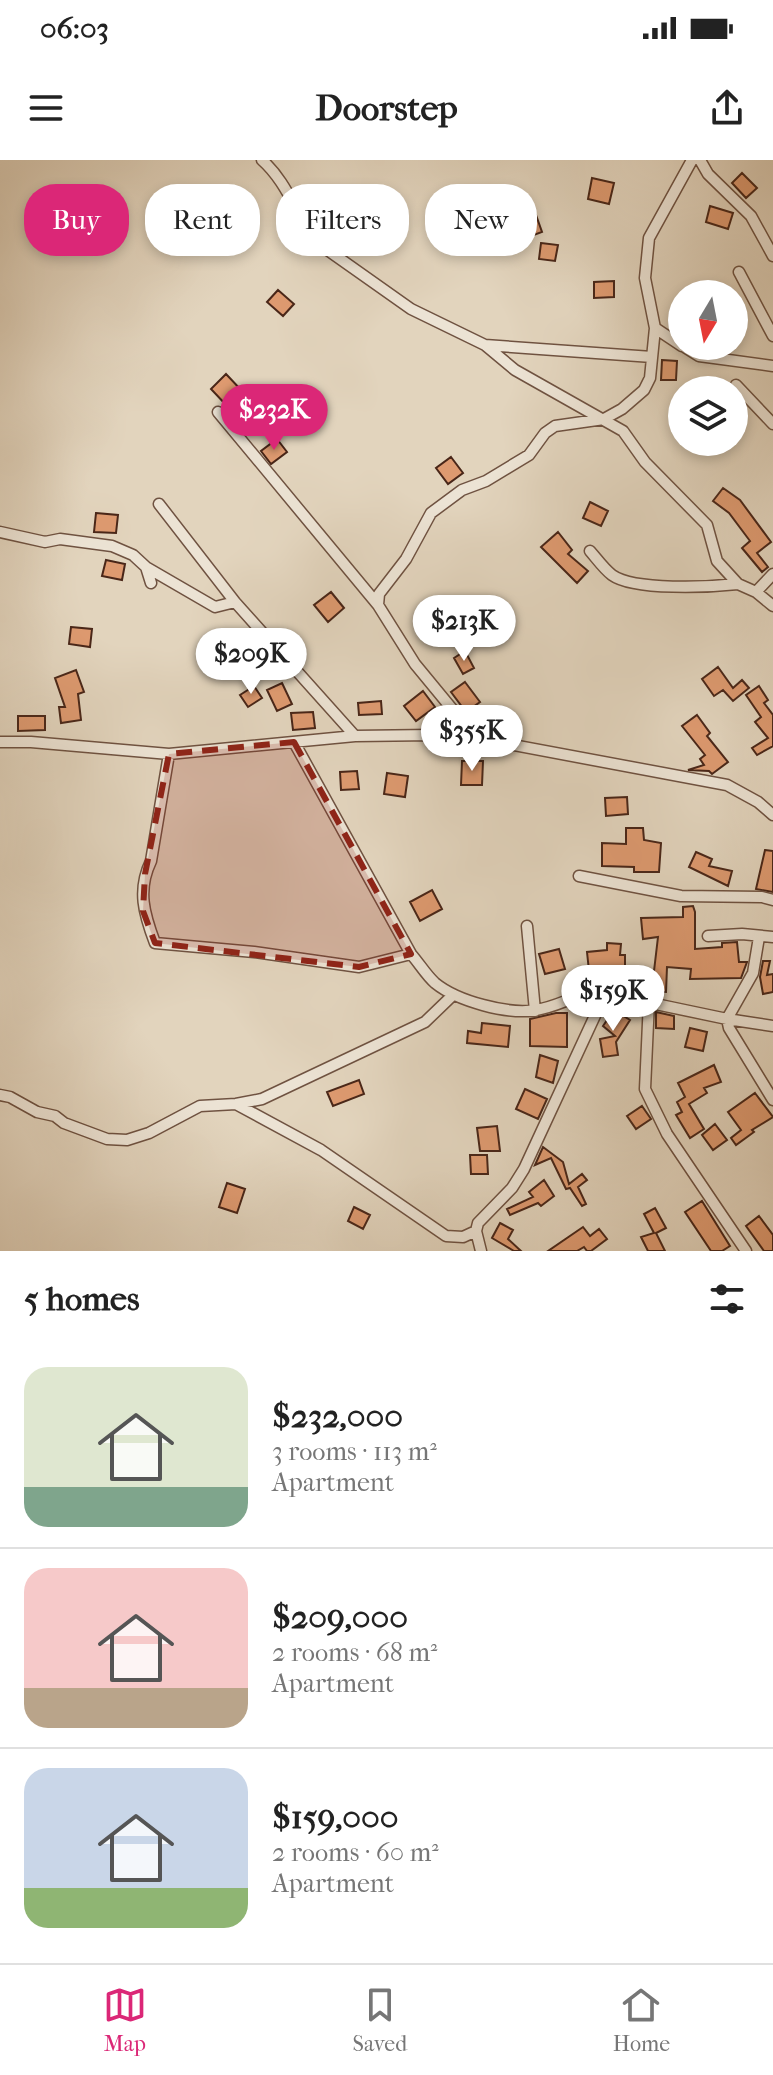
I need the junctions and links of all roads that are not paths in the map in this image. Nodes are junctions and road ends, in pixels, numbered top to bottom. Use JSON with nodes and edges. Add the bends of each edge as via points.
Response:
{"nodes":[{"id":1,"x":262,"y":160,"type":"edge"},
{"id":2,"x":692,"y":160,"type":"edge"},
{"id":3,"x":700,"y":160,"type":"edge"},
{"id":4,"x":773,"y":256,"type":"edge"},
{"id":5,"x":739,"y":272,"type":"dead end"},
{"id":6,"x":655,"y":328,"type":"junction"},
{"id":7,"x":773,"y":336,"type":"edge"},
{"id":8,"x":668,"y":337,"type":"edge"},
{"id":9,"x":485,"y":345,"type":"junction"},
{"id":10,"x":652,"y":357,"type":"junction"},
{"id":11,"x":729,"y":360,"type":"edge"},
{"id":12,"x":773,"y":366,"type":"edge"},
{"id":13,"x":748,"y":398,"type":"edge"},
{"id":14,"x":218,"y":412,"type":"dead end"},
{"id":15,"x":604,"y":419,"type":"junction"},
{"id":16,"x":773,"y":424,"type":"edge"},
{"id":17,"x":159,"y":504,"type":"dead end"},
{"id":18,"x":0,"y":532,"type":"edge"},
{"id":19,"x":590,"y":551,"type":"dead end"},
{"id":20,"x":146,"y":567,"type":"junction"},
{"id":21,"x":773,"y":574,"type":"edge"},
{"id":22,"x":151,"y":583,"type":"dead end"},
{"id":23,"x":738,"y":584,"type":"junction"},
{"id":24,"x":756,"y":592,"type":"junction"},
{"id":25,"x":235,"y":602,"type":"junction"},
{"id":26,"x":378,"y":605,"type":"junction"},
{"id":27,"x":773,"y":606,"type":"edge"},
{"id":28,"x":355,"y":736,"type":"junction"},
{"id":29,"x":476,"y":738,"type":"junction"},
{"id":30,"x":0,"y":742,"type":"edge"},
{"id":31,"x":294,"y":742,"type":"junction"},
{"id":32,"x":169,"y":754,"type":"junction"},
{"id":33,"x":773,"y":815,"type":"edge"},
{"id":34,"x":579,"y":876,"type":"dead end"},
{"id":35,"x":773,"y":900,"type":"edge"},
{"id":36,"x":527,"y":926,"type":"dead end"},
{"id":37,"x":708,"y":936,"type":"dead end"},
{"id":38,"x":759,"y":937,"type":"junction"},
{"id":39,"x":773,"y":937,"type":"edge"},
{"id":40,"x":411,"y":954,"type":"junction"},
{"id":41,"x":608,"y":994,"type":"junction"},
{"id":42,"x":453,"y":995,"type":"junction"},
{"id":43,"x":649,"y":1001,"type":"junction"},
{"id":44,"x":535,"y":1011,"type":"junction"},
{"id":45,"x":727,"y":1019,"type":"junction"},
{"id":46,"x":773,"y":1026,"type":"edge"},
{"id":47,"x":0,"y":1095,"type":"edge"},
{"id":48,"x":773,"y":1100,"type":"edge"},
{"id":49,"x":236,"y":1104,"type":"junction"},
{"id":50,"x":476,"y":1231,"type":"junction"},
{"id":51,"x":481,"y":1251,"type":"edge"},
{"id":52,"x":746,"y":1251,"type":"edge"}],
"edges":[{"from":1,"to":9,"type":"street","via":[[319,244],[411,309]]},
{"from":2,"to":6,"type":"street","via":[[649,238],[645,278]]},
{"from":3,"to":4,"type":"street","via":[[751,216]]},
{"from":5,"to":7,"type":"street"},
{"from":6,"to":8,"type":"street"},
{"from":6,"to":10,"type":"street"},
{"from":9,"to":10,"type":"street"},
{"from":9,"to":15,"type":"street","via":[[515,370]]},
{"from":10,"to":15,"type":"street","via":[[644,390]]},
{"from":11,"to":12,"type":"street"},
{"from":13,"to":16,"type":"street"},
{"from":14,"to":26,"type":"street"},
{"from":15,"to":23,"type":"street","via":[[623,431],[645,462],[707,525],[717,561]]},
{"from":15,"to":26,"type":"street","via":[[555,426],[529,455],[462,490],[431,513],[379,594]]},
{"from":17,"to":25,"type":"street"},
{"from":18,"to":20,"type":"street","via":[[45,542],[112,546]]},
{"from":19,"to":23,"type":"street","via":[[612,575],[633,585]]},
{"from":20,"to":22,"type":"street"},
{"from":20,"to":25,"type":"street","via":[[215,607]]},
{"from":21,"to":24,"type":"street"},
{"from":23,"to":24,"type":"street"},
{"from":24,"to":27,"type":"street"},
{"from":25,"to":28,"type":"street"},
{"from":26,"to":29,"type":"street","via":[[415,664]]},
{"from":28,"to":29,"type":"street"},
{"from":28,"to":31,"type":"street"},
{"from":29,"to":33,"type":"street","via":[[727,785]]},
{"from":30,"to":32,"type":"street"},
{"from":31,"to":32,"type":"street"},
{"from":31,"to":40,"type":"street"},
{"from":32,"to":40,"type":"street","via":[[145,874],[143,911],[155,943],[359,967]]},
{"from":34,"to":35,"type":"street","via":[[681,896]]},
{"from":36,"to":44,"type":"street"},
{"from":37,"to":38,"type":"street"},
{"from":38,"to":39,"type":"street"},
{"from":38,"to":45,"type":"street","via":[[753,973]]},
{"from":40,"to":42,"type":"street"},
{"from":41,"to":43,"type":"street"},
{"from":41,"to":44,"type":"street","via":[[588,992]]},
{"from":41,"to":50,"type":"street","via":[[524,1169]]},
{"from":42,"to":44,"type":"street","via":[[505,1010]]},
{"from":42,"to":49,"type":"street","via":[[425,1022],[262,1099]]},
{"from":43,"to":45,"type":"street"},
{"from":43,"to":52,"type":"street","via":[[645,1089],[667,1134]]},
{"from":45,"to":46,"type":"street"},
{"from":45,"to":48,"type":"street"},
{"from":47,"to":49,"type":"street","via":[[107,1139],[127,1140],[200,1106]]},
{"from":49,"to":50,"type":"street","via":[[321,1150],[446,1236]]},
{"from":50,"to":51,"type":"street"}]}
